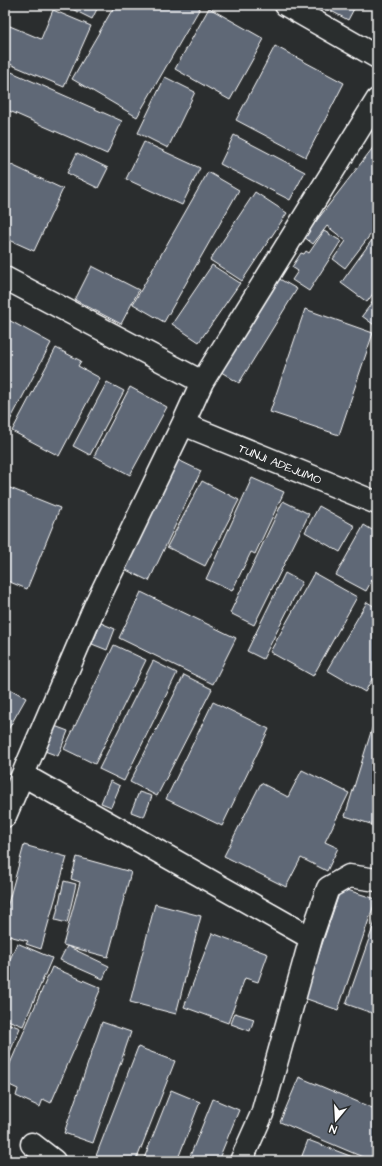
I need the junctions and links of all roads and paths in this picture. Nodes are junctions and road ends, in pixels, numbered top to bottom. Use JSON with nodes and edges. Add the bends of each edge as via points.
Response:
{"nodes":[{"id":1,"x":286,"y":5,"type":"edge"},
{"id":2,"x":377,"y":57,"type":"edge"},
{"id":3,"x":374,"y":114,"type":"edge"},
{"id":4,"x":5,"y":278,"type":"edge"},
{"id":5,"x":202,"y":382,"type":"junction"},
{"id":6,"x":183,"y":424,"type":"junction"},
{"id":7,"x":377,"y":503,"type":"edge"},
{"id":8,"x":23,"y":775,"type":"junction"},
{"id":9,"x":5,"y":816,"type":"edge"},
{"id":10,"x":377,"y":880,"type":"edge"},
{"id":11,"x":311,"y":938,"type":"junction"},
{"id":12,"x":32,"y":1144,"type":"dead end"},
{"id":13,"x":54,"y":1161,"type":"edge"},
{"id":14,"x":242,"y":1161,"type":"edge"}],
"edges":[{"from":1,"to":2,"type":"street"},
{"from":3,"to":5,"type":"street"},
{"from":4,"to":5,"type":"street"},
{"from":5,"to":6,"type":"street"},
{"from":6,"to":7,"type":"street","name":"TUNJI ADEJUMO"},
{"from":6,"to":8,"type":"street","via":[[96,604]]},
{"from":8,"to":9,"type":"street"},
{"from":8,"to":11,"type":"street"},
{"from":10,"to":11,"type":"street","via":[[349,876],[328,888]]},
{"from":11,"to":14,"type":"street","via":[[262,1114]]},
{"from":12,"to":13,"type":"street"}]}
